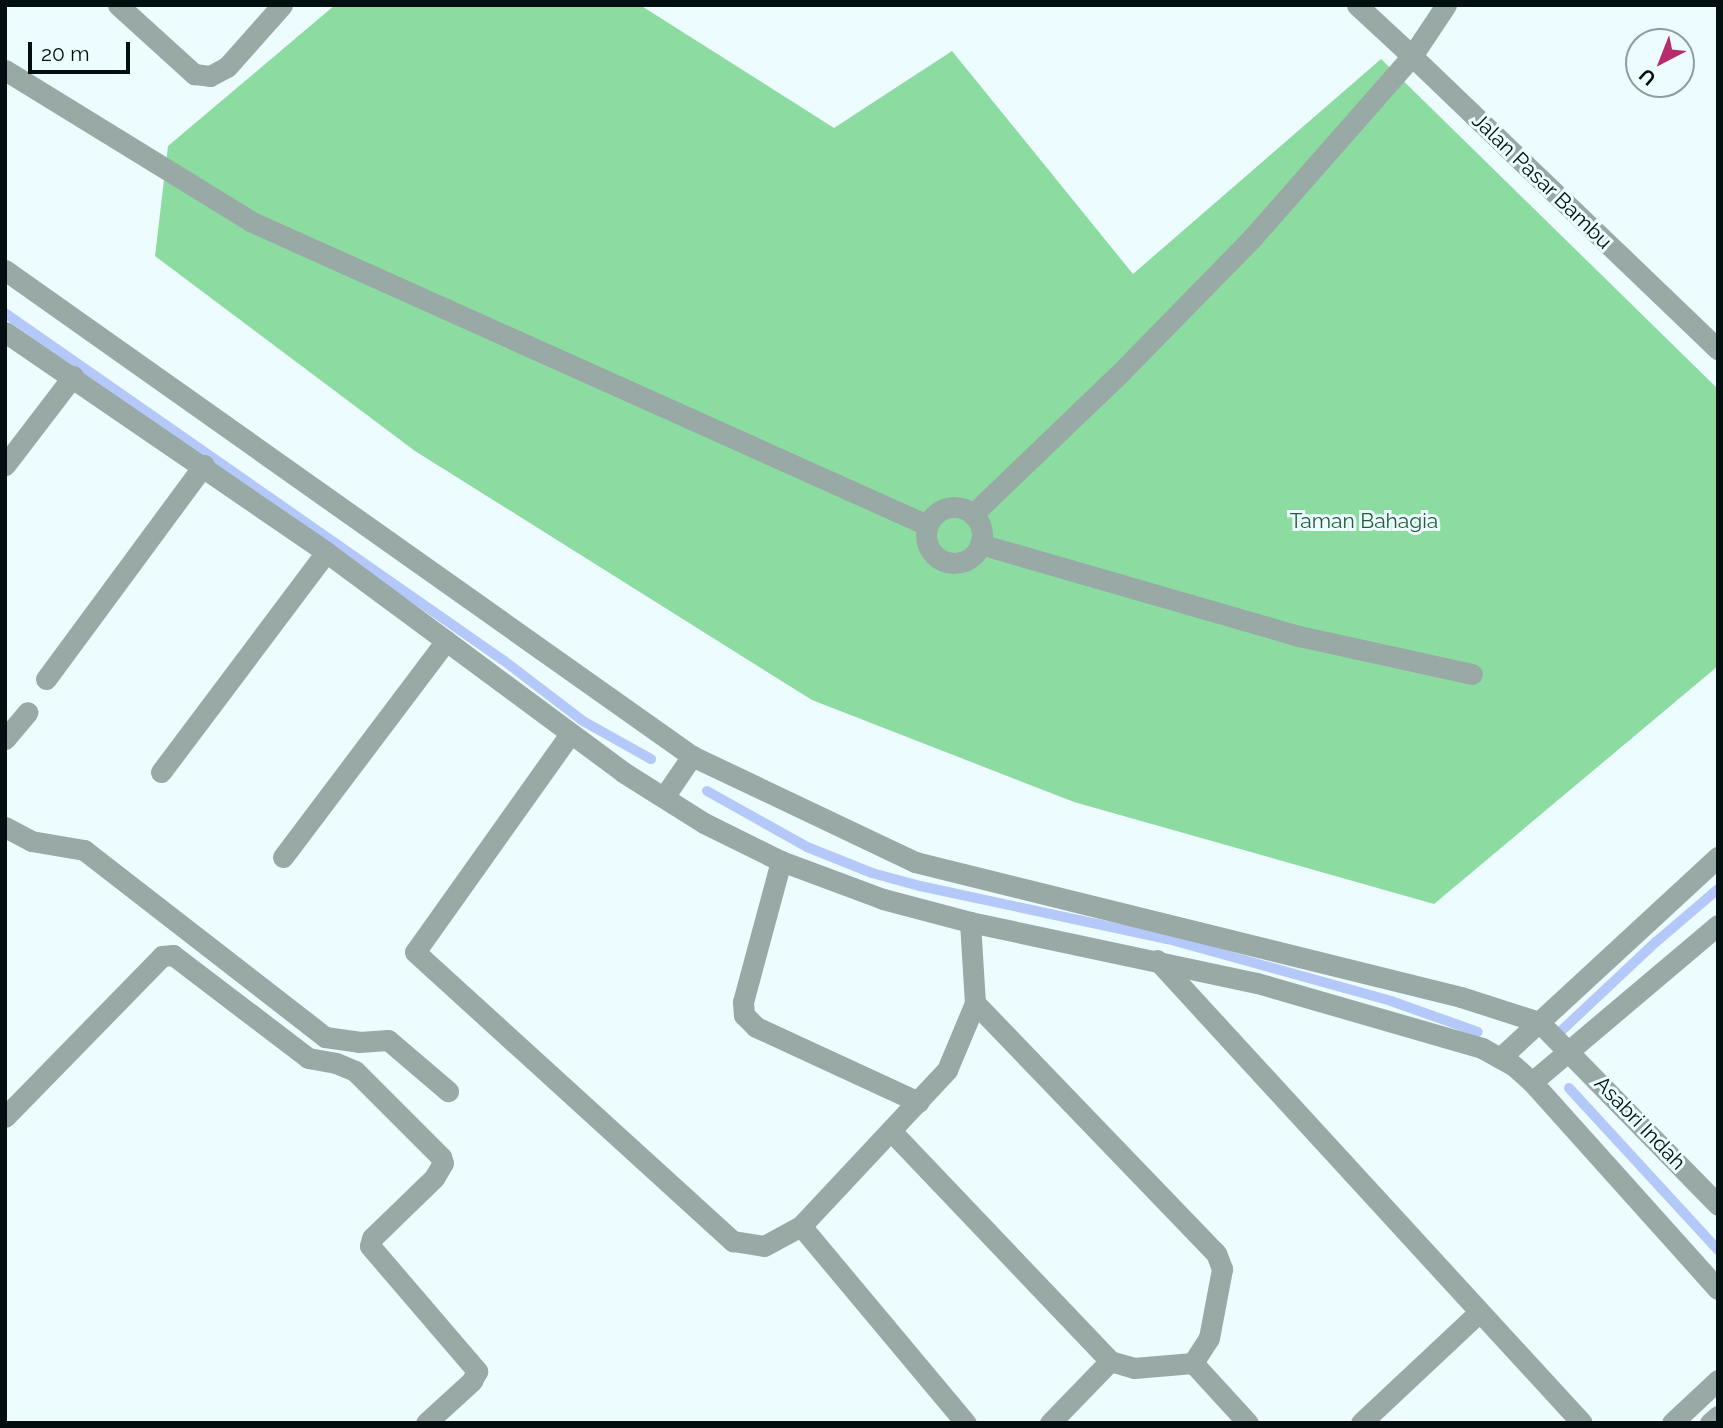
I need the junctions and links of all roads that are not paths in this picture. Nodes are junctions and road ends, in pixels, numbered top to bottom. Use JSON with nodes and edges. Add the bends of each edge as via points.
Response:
{"nodes":[{"id":1,"x":118,"y":5,"type":"edge"},
{"id":2,"x":282,"y":5,"type":"edge"},
{"id":3,"x":1357,"y":5,"type":"edge"},
{"id":4,"x":1446,"y":5,"type":"edge"},
{"id":5,"x":1412,"y":56,"type":"junction"},
{"id":6,"x":5,"y":70,"type":"edge"},
{"id":7,"x":5,"y":270,"type":"edge"},
{"id":8,"x":5,"y":331,"type":"edge"},
{"id":9,"x":1718,"y":349,"type":"edge"},
{"id":10,"x":73,"y":376,"type":"junction"},
{"id":11,"x":5,"y":466,"type":"edge"},
{"id":12,"x":204,"y":466,"type":"junction"},
{"id":13,"x":973,"y":514,"type":"junction"},
{"id":14,"x":927,"y":524,"type":"junction"},
{"id":15,"x":980,"y":544,"type":"junction"},
{"id":16,"x":326,"y":552,"type":"junction"},
{"id":17,"x":446,"y":641,"type":"junction"},
{"id":18,"x":1472,"y":674,"type":"dead end"},
{"id":19,"x":46,"y":679,"type":"dead end"},
{"id":20,"x":27,"y":712,"type":"dead end"},
{"id":21,"x":570,"y":734,"type":"junction"},
{"id":22,"x":5,"y":739,"type":"edge"},
{"id":23,"x":692,"y":756,"type":"junction"},
{"id":24,"x":161,"y":772,"type":"dead end"},
{"id":25,"x":664,"y":797,"type":"junction"},
{"id":26,"x":5,"y":827,"type":"edge"},
{"id":27,"x":1718,"y":856,"type":"edge"},
{"id":28,"x":283,"y":857,"type":"dead end"},
{"id":29,"x":781,"y":861,"type":"junction"},
{"id":30,"x":970,"y":922,"type":"junction"},
{"id":31,"x":1718,"y":925,"type":"edge"},
{"id":32,"x":1157,"y":960,"type":"junction"},
{"id":33,"x":975,"y":1003,"type":"junction"},
{"id":34,"x":1539,"y":1022,"type":"junction"},
{"id":35,"x":1565,"y":1045,"type":"junction"},
{"id":36,"x":1500,"y":1058,"type":"junction"},
{"id":37,"x":1532,"y":1082,"type":"junction"},
{"id":38,"x":448,"y":1091,"type":"dead end"},
{"id":39,"x":918,"y":1102,"type":"junction"},
{"id":40,"x":5,"y":1117,"type":"edge"},
{"id":41,"x":892,"y":1132,"type":"junction"},
{"id":42,"x":1718,"y":1205,"type":"edge"},
{"id":43,"x":802,"y":1226,"type":"junction"},
{"id":44,"x":1718,"y":1289,"type":"edge"},
{"id":45,"x":1478,"y":1313,"type":"junction"},
{"id":46,"x":1110,"y":1362,"type":"junction"},
{"id":47,"x":1193,"y":1363,"type":"junction"},
{"id":48,"x":1718,"y":1380,"type":"edge"},
{"id":49,"x":1718,"y":1416,"type":"edge"},
{"id":50,"x":426,"y":1423,"type":"edge"},
{"id":51,"x":966,"y":1423,"type":"edge"},
{"id":52,"x":1050,"y":1423,"type":"edge"},
{"id":53,"x":1248,"y":1423,"type":"edge"},
{"id":54,"x":1362,"y":1423,"type":"edge"},
{"id":55,"x":1582,"y":1423,"type":"edge"},
{"id":56,"x":1672,"y":1423,"type":"edge"},
{"id":57,"x":1710,"y":1423,"type":"edge"}],
"edges":[{"from":1,"to":2,"type":"street","via":[[194,74],[210,76],[227,67]]},
{"from":3,"to":5,"type":"street","name":"Jalan Pasar Bambu"},
{"from":4,"to":5,"type":"street"},
{"from":5,"to":9,"type":"street","name":"Jalan Pasar Bambu"},
{"from":5,"to":13,"type":"street","via":[[1253,237]]},
{"from":6,"to":14,"type":"street","via":[[250,221]]},
{"from":7,"to":23,"type":"street"},
{"from":8,"to":10,"type":"street"},
{"from":10,"to":11,"type":"street"},
{"from":10,"to":12,"type":"street"},
{"from":12,"to":16,"type":"street"},
{"from":12,"to":19,"type":"street"},
{"from":13,"to":14,"type":"street","via":[[953,507],[942,509]]},
{"from":13,"to":15,"type":"street","via":[[982,534]]},
{"from":14,"to":15,"type":"street","via":[[928,546],[944,561],[966,561]]},
{"from":15,"to":18,"type":"street","via":[[1299,636]]},
{"from":16,"to":17,"type":"street"},
{"from":16,"to":24,"type":"street"},
{"from":17,"to":21,"type":"street"},
{"from":17,"to":28,"type":"street"},
{"from":20,"to":22,"type":"street"},
{"from":21,"to":25,"type":"street"},
{"from":21,"to":43,"type":"street","via":[[415,952],[733,1241],[764,1246]]},
{"from":23,"to":25,"type":"street"},
{"from":23,"to":34,"type":"street","via":[[915,862],[1461,997]]},
{"from":25,"to":29,"type":"street","via":[[704,823]]},
{"from":26,"to":38,"type":"street","via":[[31,841],[84,850],[325,1038],[388,1040]]},
{"from":27,"to":34,"type":"street"},
{"from":29,"to":30,"type":"street","via":[[883,899]]},
{"from":29,"to":39,"type":"street","via":[[743,1002],[744,1015],[756,1027]]},
{"from":30,"to":32,"type":"street"},
{"from":30,"to":33,"type":"street"},
{"from":31,"to":35,"type":"street"},
{"from":32,"to":36,"type":"street","via":[[1452,1037]]},
{"from":32,"to":45,"type":"street"},
{"from":33,"to":39,"type":"street","via":[[947,1070]]},
{"from":33,"to":47,"type":"street","via":[[1216,1253],[1222,1269],[1209,1338]]},
{"from":34,"to":35,"type":"street","name":"Asabri Indah"},
{"from":34,"to":36,"type":"street"},
{"from":35,"to":37,"type":"street"},
{"from":35,"to":42,"type":"street","name":"Asabri Indah"},
{"from":36,"to":37,"type":"street"},
{"from":37,"to":44,"type":"street"},
{"from":39,"to":41,"type":"street"},
{"from":40,"to":50,"type":"street","via":[[162,956],[173,954],[307,1058],[355,1071],[443,1163],[434,1178],[372,1238],[370,1246],[477,1371]]},
{"from":41,"to":43,"type":"street"},
{"from":41,"to":46,"type":"street"},
{"from":43,"to":51,"type":"street"},
{"from":45,"to":54,"type":"street"},
{"from":45,"to":55,"type":"street"},
{"from":46,"to":47,"type":"street","via":[[1134,1368]]},
{"from":46,"to":52,"type":"street"},
{"from":47,"to":53,"type":"street"},
{"from":48,"to":56,"type":"street"},
{"from":49,"to":57,"type":"street"}]}
